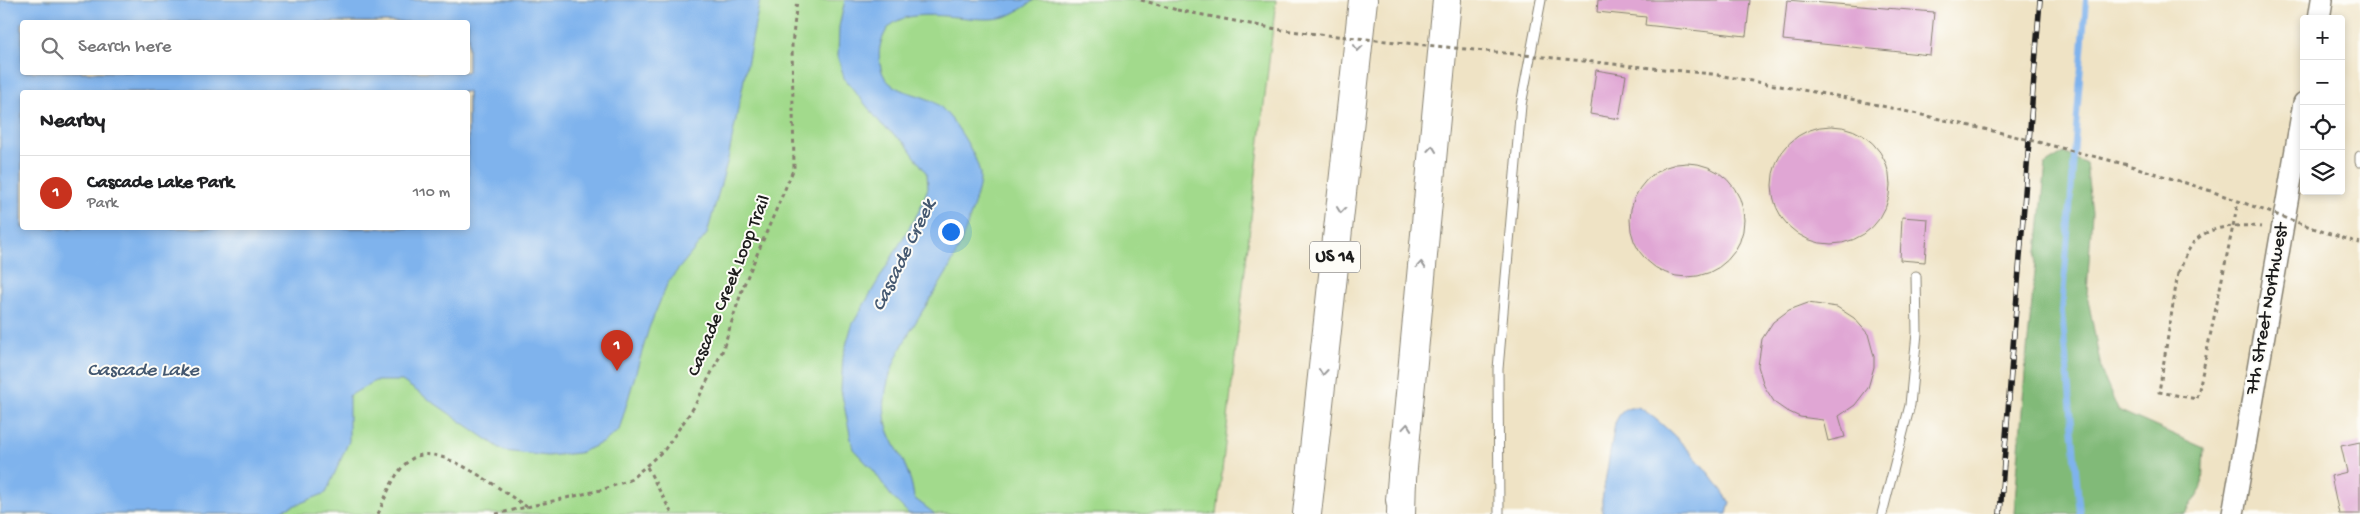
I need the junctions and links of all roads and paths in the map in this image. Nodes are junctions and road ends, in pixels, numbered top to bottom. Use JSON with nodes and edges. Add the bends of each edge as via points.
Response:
{"nodes":[{"id":1,"x":797,"y":0,"type":"edge"},
{"id":2,"x":1141,"y":0,"type":"edge"},
{"id":3,"x":1363,"y":0,"type":"edge"},
{"id":4,"x":1447,"y":0,"type":"edge"},
{"id":5,"x":1541,"y":0,"type":"edge"},
{"id":6,"x":2322,"y":0,"type":"edge"},
{"id":7,"x":2320,"y":15,"type":"edge"},
{"id":8,"x":2304,"y":105,"type":"edge"},
{"id":9,"x":2360,"y":156,"type":"edge"},
{"id":10,"x":2360,"y":162,"type":"edge"},
{"id":11,"x":2238,"y":202,"type":"junction"},
{"id":12,"x":2251,"y":225,"type":"dead end"},
{"id":13,"x":2360,"y":243,"type":"edge"},
{"id":14,"x":1916,"y":276,"type":"dead end"},
{"id":15,"x":647,"y":467,"type":"junction"},
{"id":16,"x":528,"y":507,"type":"junction"},
{"id":17,"x":378,"y":514,"type":"edge"},
{"id":18,"x":496,"y":514,"type":"edge"},
{"id":19,"x":672,"y":514,"type":"edge"},
{"id":20,"x":1307,"y":514,"type":"edge"},
{"id":21,"x":1400,"y":514,"type":"edge"},
{"id":22,"x":1499,"y":514,"type":"edge"},
{"id":23,"x":1882,"y":514,"type":"edge"},
{"id":24,"x":2233,"y":514,"type":"edge"}],
"edges":[{"from":1,"to":15,"type":"path","name":"Cascade Creek Loop Trail","via":[[792,45],[794,168],[743,287],[722,352],[694,407]]},
{"from":2,"to":11,"type":"path","bridge":true,"via":[[1282,30],[1712,74],[1842,97],[2128,165]]},
{"from":3,"to":20,"type":"highway","number":"US 14","one_way":true},
{"from":21,"to":4,"type":"highway","one_way":true},
{"from":5,"to":22,"type":"lane","via":[[1521,105],[1498,369]]},
{"from":6,"to":7,"type":"street"},
{"from":8,"to":24,"type":"street","name":"7th Street Northwest"},
{"from":9,"to":10,"type":"lane"},
{"from":11,"to":12,"type":"path","bridge":true,"via":[[2197,399],[2158,392],[2178,274],[2194,242],[2211,230]]},
{"from":11,"to":13,"type":"path","bridge":true},
{"from":14,"to":23,"type":"lane","via":[[1917,333],[1910,405]]},
{"from":15,"to":16,"type":"path","name":"Cascade Creek Loop Trail","via":[[630,480],[601,490]]},
{"from":15,"to":19,"type":"path"},
{"from":16,"to":17,"type":"path","via":[[450,459],[433,454],[416,456],[404,466]]},
{"from":16,"to":18,"type":"path","name":"Cascade Creek Loop Trail"}]}
